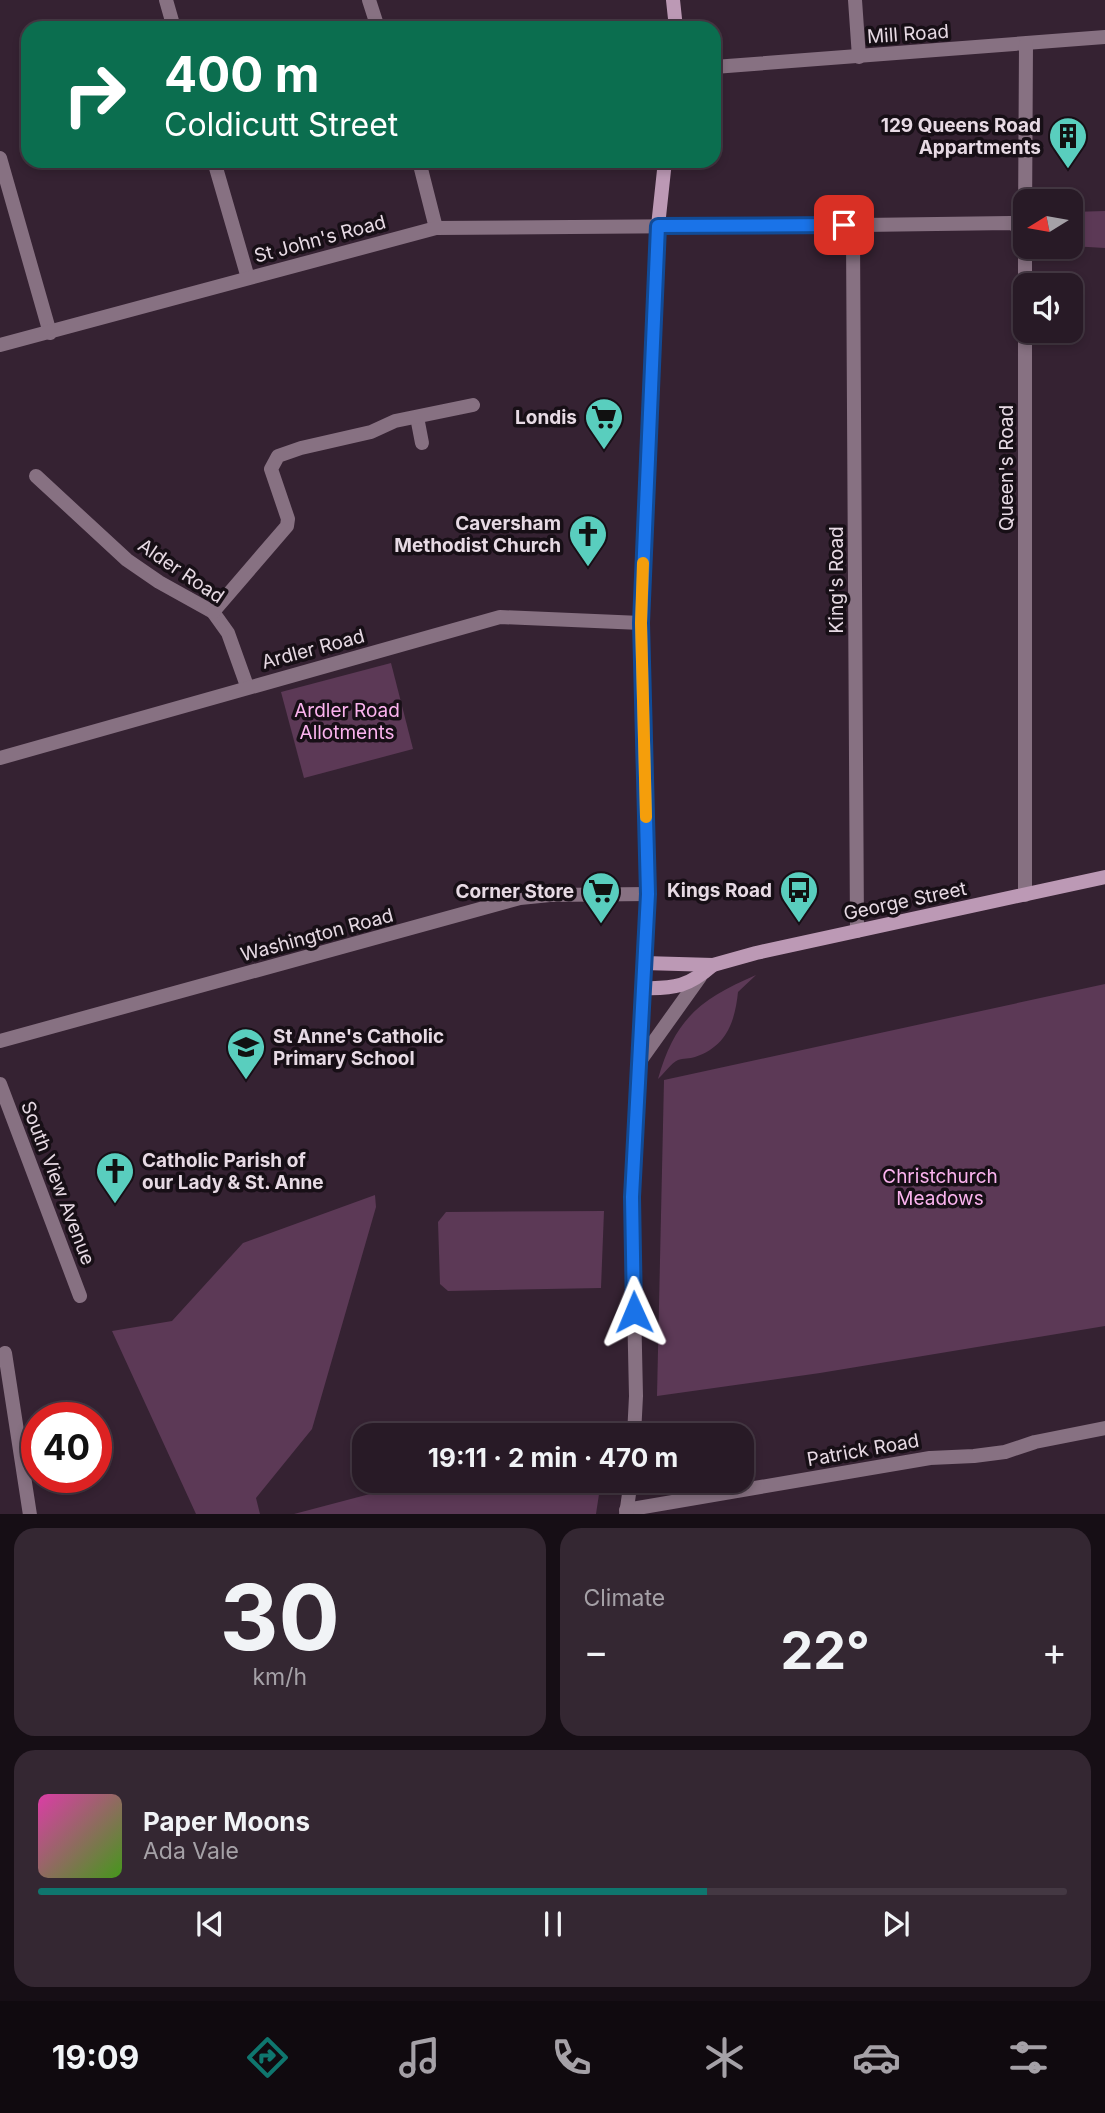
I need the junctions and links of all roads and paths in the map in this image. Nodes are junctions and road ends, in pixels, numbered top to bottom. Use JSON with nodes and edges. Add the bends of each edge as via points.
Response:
{"nodes":[{"id":1,"x":166,"y":0,"type":"edge"},
{"id":2,"x":369,"y":0,"type":"edge"},
{"id":3,"x":673,"y":0,"type":"edge"},
{"id":4,"x":855,"y":0,"type":"edge"},
{"id":5,"x":172,"y":21,"type":"edge"},
{"id":6,"x":376,"y":21,"type":"edge"},
{"id":7,"x":675,"y":21,"type":"edge"},
{"id":8,"x":1105,"y":37,"type":"edge"},
{"id":9,"x":1026,"y":44,"type":"junction"},
{"id":10,"x":859,"y":57,"type":"junction"},
{"id":11,"x":721,"y":67,"type":"edge"},
{"id":12,"x":0,"y":158,"type":"edge"},
{"id":13,"x":216,"y":168,"type":"edge"},
{"id":14,"x":421,"y":168,"type":"edge"},
{"id":15,"x":664,"y":168,"type":"edge"},
{"id":16,"x":4,"y":184,"type":"edge"},
{"id":17,"x":1025,"y":189,"type":"edge"},
{"id":18,"x":1013,"y":224,"type":"edge"},
{"id":19,"x":658,"y":226,"type":"junction"},
{"id":20,"x":436,"y":228,"type":"junction"},
{"id":21,"x":855,"y":229,"type":"junction"},
{"id":22,"x":1025,"y":259,"type":"edge"},
{"id":23,"x":248,"y":278,"type":"junction"},
{"id":24,"x":50,"y":333,"type":"junction"},
{"id":25,"x":0,"y":345,"type":"edge"},
{"id":26,"x":473,"y":405,"type":"dead end"},
{"id":27,"x":417,"y":417,"type":"junction"},
{"id":28,"x":422,"y":443,"type":"dead end"},
{"id":29,"x":36,"y":476,"type":"dead end"},
{"id":30,"x":213,"y":612,"type":"junction"},
{"id":31,"x":641,"y":623,"type":"junction"},
{"id":32,"x":247,"y":687,"type":"junction"},
{"id":33,"x":0,"y":758,"type":"edge"},
{"id":34,"x":1105,"y":877,"type":"edge"},
{"id":35,"x":648,"y":894,"type":"junction"},
{"id":36,"x":1025,"y":895,"type":"junction"},
{"id":37,"x":857,"y":931,"type":"junction"},
{"id":38,"x":644,"y":963,"type":"junction"},
{"id":39,"x":713,"y":965,"type":"junction"},
{"id":40,"x":700,"y":977,"type":"junction"},
{"id":41,"x":643,"y":988,"type":"junction"},
{"id":42,"x":0,"y":1041,"type":"edge"},
{"id":43,"x":640,"y":1061,"type":"junction"},
{"id":44,"x":0,"y":1084,"type":"edge"},
{"id":45,"x":80,"y":1296,"type":"dead end"},
{"id":46,"x":5,"y":1353,"type":"dead end"},
{"id":47,"x":635,"y":1423,"type":"edge"},
{"id":48,"x":1105,"y":1429,"type":"edge"},
{"id":49,"x":629,"y":1493,"type":"edge"},
{"id":50,"x":626,"y":1512,"type":"edge"},
{"id":51,"x":30,"y":1514,"type":"edge"}],
"edges":[{"from":1,"to":5,"type":"street"},
{"from":2,"to":6,"type":"street"},
{"from":3,"to":7,"type":"main road"},
{"from":4,"to":10,"type":"street"},
{"from":8,"to":9,"type":"street","name":"Mill Road"},
{"from":9,"to":10,"type":"street","name":"Mill Road"},
{"from":9,"to":17,"type":"street","name":"Queen's Road"},
{"from":10,"to":11,"type":"street","name":"Mill Road"},
{"from":12,"to":16,"type":"street"},
{"from":13,"to":23,"type":"street"},
{"from":14,"to":20,"type":"street"},
{"from":15,"to":19,"type":"main road"},
{"from":16,"to":24,"type":"street"},
{"from":18,"to":21,"type":"street","name":"St John's Road","via":[[862,225]]},
{"from":19,"to":20,"type":"street","name":"St John's Road"},
{"from":19,"to":21,"type":"street","name":"St John's Road","via":[[830,225]]},
{"from":19,"to":31,"type":"main road"},
{"from":20,"to":23,"type":"street","name":"St John's Road"},
{"from":21,"to":37,"type":"street","name":"King's Road"},
{"from":22,"to":36,"type":"street","name":"Queen's Road"},
{"from":23,"to":24,"type":"street","name":"St John's Road"},
{"from":24,"to":25,"type":"street","name":"St John's Road"},
{"from":26,"to":27,"type":"street"},
{"from":27,"to":28,"type":"street"},
{"from":27,"to":30,"type":"street","via":[[278,456],[271,468],[287,526]]},
{"from":29,"to":30,"type":"street","name":"Alder Road","via":[[127,560]]},
{"from":30,"to":32,"type":"street","name":"Alder Road","via":[[228,633]]},
{"from":31,"to":32,"type":"street","name":"Ardler Road","via":[[500,617]]},
{"from":31,"to":35,"type":"main road"},
{"from":32,"to":33,"type":"street","name":"Ardler Road"},
{"from":34,"to":36,"type":"main road","name":"George Street"},
{"from":35,"to":38,"type":"main road"},
{"from":35,"to":42,"type":"street","name":"Washington Road","via":[[520,898]]},
{"from":36,"to":37,"type":"main road","name":"George Street"},
{"from":37,"to":39,"type":"main road","name":"George Street"},
{"from":38,"to":39,"type":"main road","name":"George Street"},
{"from":38,"to":41,"type":"main road"},
{"from":39,"to":40,"type":"main road","name":"George Street"},
{"from":40,"to":41,"type":"main road","name":"George Street","via":[[680,986]]},
{"from":40,"to":43,"type":"street"},
{"from":41,"to":43,"type":"street"},
{"from":43,"to":47,"type":"street","via":[[632,1211]]},
{"from":44,"to":45,"type":"street","name":"South View Avenue"},
{"from":46,"to":51,"type":"street"},
{"from":48,"to":50,"type":"street","name":"Patrick Road","via":[[1005,1452],[930,1458]]},
{"from":49,"to":50,"type":"street"}]}
